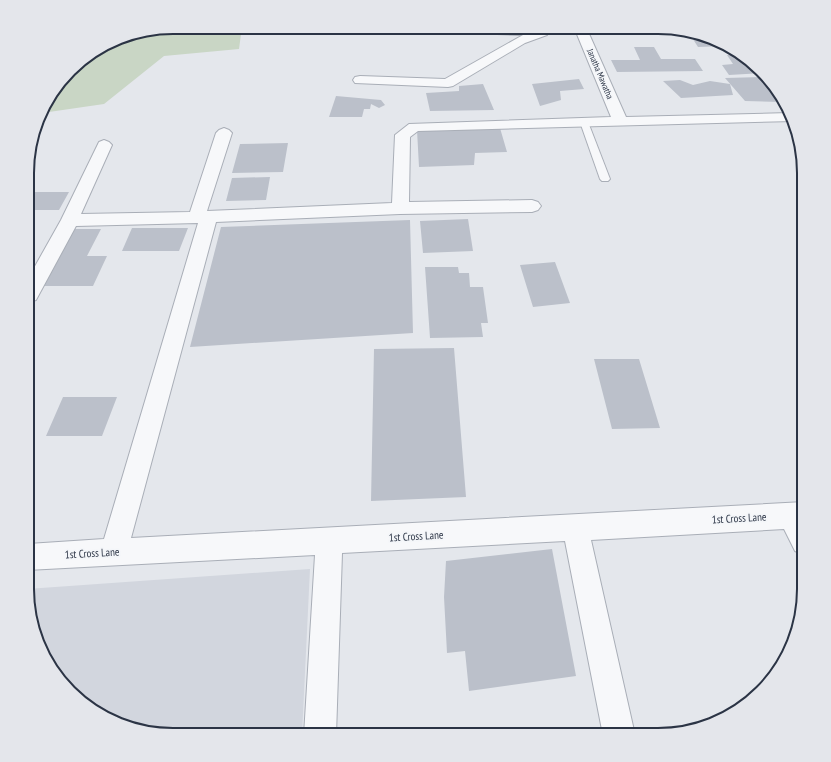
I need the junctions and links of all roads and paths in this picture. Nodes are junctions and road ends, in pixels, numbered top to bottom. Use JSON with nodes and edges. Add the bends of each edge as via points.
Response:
{"nodes":[{"id":1,"x":535,"y":34,"type":"edge"},
{"id":2,"x":583,"y":34,"type":"edge"},
{"id":3,"x":360,"y":80,"type":"dead end"},
{"id":4,"x":785,"y":117,"type":"edge"},
{"id":5,"x":620,"y":121,"type":"junction"},
{"id":6,"x":584,"y":122,"type":"junction"},
{"id":7,"x":224,"y":133,"type":"dead end"},
{"id":8,"x":104,"y":145,"type":"dead end"},
{"id":9,"x":605,"y":179,"type":"dead end"},
{"id":10,"x":532,"y":206,"type":"dead end"},
{"id":11,"x":400,"y":208,"type":"junction"},
{"id":12,"x":203,"y":217,"type":"junction"},
{"id":13,"x":70,"y":220,"type":"junction"},
{"id":14,"x":34,"y":286,"type":"edge"},
{"id":15,"x":797,"y":515,"type":"edge"},
{"id":16,"x":575,"y":528,"type":"junction"},
{"id":17,"x":329,"y":540,"type":"junction"},
{"id":18,"x":114,"y":551,"type":"junction"},
{"id":19,"x":34,"y":556,"type":"edge"},
{"id":20,"x":320,"y":728,"type":"edge"},
{"id":21,"x":618,"y":728,"type":"edge"}],
"edges":[{"from":1,"to":3,"type":"street","via":[[448,83]]},
{"from":2,"to":5,"type":"street","name":"Janatha Mawatha"},
{"from":4,"to":5,"type":"street"},
{"from":5,"to":6,"type":"street"},
{"from":6,"to":9,"type":"lane"},
{"from":6,"to":11,"type":"street","via":[[414,127],[403,135]]},
{"from":7,"to":12,"type":"street"},
{"from":8,"to":13,"type":"street"},
{"from":10,"to":11,"type":"street"},
{"from":11,"to":12,"type":"street"},
{"from":12,"to":13,"type":"street"},
{"from":12,"to":18,"type":"street"},
{"from":13,"to":14,"type":"street"},
{"from":15,"to":16,"type":"street","name":"1st Cross Lane"},
{"from":16,"to":17,"type":"street","name":"1st Cross Lane"},
{"from":16,"to":21,"type":"street"},
{"from":17,"to":18,"type":"street","name":"1st Cross Lane"},
{"from":17,"to":20,"type":"street"},
{"from":18,"to":19,"type":"street","name":"1st Cross Lane"}]}
